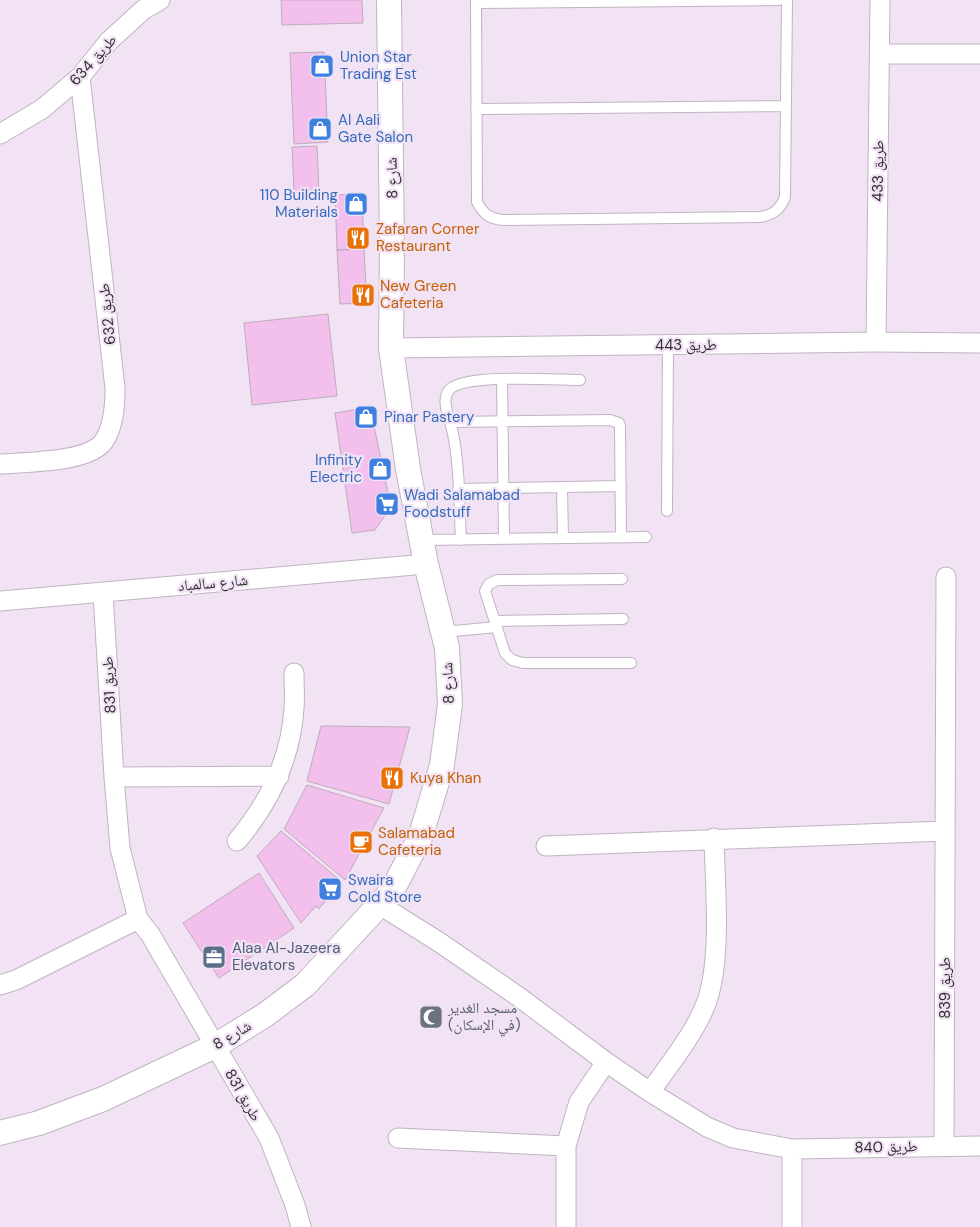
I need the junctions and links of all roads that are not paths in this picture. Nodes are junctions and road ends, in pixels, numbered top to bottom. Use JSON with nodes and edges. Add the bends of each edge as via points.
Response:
{"nodes":[{"id":1,"x":160,"y":0,"type":"edge"},
{"id":2,"x":389,"y":0,"type":"edge"},
{"id":3,"x":779,"y":0,"type":"edge"},
{"id":4,"x":787,"y":0,"type":"edge"},
{"id":5,"x":880,"y":0,"type":"edge"},
{"id":6,"x":476,"y":1,"type":"edge"},
{"id":7,"x":880,"y":54,"type":"junction"},
{"id":8,"x":980,"y":54,"type":"edge"},
{"id":9,"x":80,"y":77,"type":"junction"},
{"id":10,"x":786,"y":106,"type":"junction"},
{"id":11,"x":476,"y":109,"type":"junction"},
{"id":12,"x":0,"y":134,"type":"edge"},
{"id":13,"x":876,"y":342,"type":"junction"},
{"id":14,"x":980,"y":342,"type":"edge"},
{"id":15,"x":668,"y":345,"type":"junction"},
{"id":16,"x":391,"y":348,"type":"junction"},
{"id":17,"x":502,"y":379,"type":"junction"},
{"id":18,"x":580,"y":380,"type":"dead end"},
{"id":19,"x":451,"y":422,"type":"junction"},
{"id":20,"x":503,"y":422,"type":"junction"},
{"id":21,"x":0,"y":464,"type":"edge"},
{"id":22,"x":621,"y":486,"type":"junction"},
{"id":23,"x":562,"y":487,"type":"junction"},
{"id":24,"x":503,"y":488,"type":"junction"},
{"id":25,"x":458,"y":489,"type":"junction"},
{"id":26,"x":666,"y":511,"type":"dead end"},
{"id":27,"x":621,"y":537,"type":"junction"},
{"id":28,"x":646,"y":537,"type":"dead end"},
{"id":29,"x":563,"y":538,"type":"junction"},
{"id":30,"x":504,"y":539,"type":"junction"},
{"id":31,"x":422,"y":540,"type":"junction"},
{"id":32,"x":461,"y":540,"type":"junction"},
{"id":33,"x":426,"y":564,"type":"junction"},
{"id":34,"x":946,"y":578,"type":"dead end"},
{"id":35,"x":622,"y":579,"type":"dead end"},
{"id":36,"x":103,"y":593,"type":"junction"},
{"id":37,"x":0,"y":602,"type":"edge"},
{"id":38,"x":623,"y":619,"type":"dead end"},
{"id":39,"x":496,"y":624,"type":"junction"},
{"id":40,"x":443,"y":632,"type":"junction"},
{"id":41,"x":631,"y":663,"type":"dead end"},
{"id":42,"x":294,"y":673,"type":"dead end"},
{"id":43,"x":279,"y":776,"type":"junction"},
{"id":44,"x":114,"y":777,"type":"junction"},
{"id":45,"x":945,"y":831,"type":"junction"},
{"id":46,"x":714,"y":838,"type":"junction"},
{"id":47,"x":237,"y":840,"type":"dead end"},
{"id":48,"x":546,"y":846,"type":"dead end"},
{"id":49,"x":380,"y":905,"type":"junction"},
{"id":50,"x":138,"y":919,"type":"junction"},
{"id":51,"x":0,"y":985,"type":"edge"},
{"id":52,"x":215,"y":1046,"type":"junction"},
{"id":53,"x":606,"y":1062,"type":"junction"},
{"id":54,"x":650,"y":1092,"type":"junction"},
{"id":55,"x":0,"y":1133,"type":"edge"},
{"id":56,"x":398,"y":1138,"type":"dead end"},
{"id":57,"x":566,"y":1146,"type":"junction"},
{"id":58,"x":944,"y":1146,"type":"junction"},
{"id":59,"x":980,"y":1146,"type":"edge"},
{"id":60,"x":792,"y":1149,"type":"junction"},
{"id":61,"x":301,"y":1227,"type":"edge"},
{"id":62,"x":566,"y":1227,"type":"edge"},
{"id":63,"x":792,"y":1227,"type":"edge"}],
"edges":[{"from":1,"to":9,"type":"street","name":"طريق 634","via":[[143,10],[108,41]]},
{"from":2,"to":16,"type":"street","name":"شارع 8"},
{"from":3,"to":6,"type":"lane"},
{"from":4,"to":10,"type":"lane"},
{"from":5,"to":7,"type":"street","name":"طريق 433"},
{"from":6,"to":11,"type":"lane"},
{"from":7,"to":8,"type":"street"},
{"from":7,"to":13,"type":"street","name":"طريق 433"},
{"from":9,"to":12,"type":"street","name":"طريق 634","via":[[42,109]]},
{"from":9,"to":21,"type":"street","name":"طريق 632","via":[[115,406],[104,442],[90,452],[74,457]]},
{"from":10,"to":11,"type":"lane"},
{"from":10,"to":11,"type":"lane","via":[[785,197],[776,212],[768,216],[504,220],[487,216],[477,202]]},
{"from":13,"to":14,"type":"street","name":"طريق 443"},
{"from":13,"to":15,"type":"street","name":"طريق 443"},
{"from":15,"to":16,"type":"street","name":"طريق 443"},
{"from":15,"to":26,"type":"lane"},
{"from":16,"to":31,"type":"street","name":"شارع 8","via":[[408,469]]},
{"from":17,"to":18,"type":"lane"},
{"from":17,"to":19,"type":"lane","via":[[469,381],[450,388],[446,402]]},
{"from":17,"to":20,"type":"lane"},
{"from":19,"to":20,"type":"lane"},
{"from":19,"to":25,"type":"lane"},
{"from":20,"to":22,"type":"lane","via":[[615,421],[620,426]]},
{"from":20,"to":24,"type":"lane"},
{"from":22,"to":23,"type":"lane"},
{"from":22,"to":27,"type":"lane"},
{"from":23,"to":24,"type":"lane"},
{"from":23,"to":29,"type":"lane"},
{"from":24,"to":25,"type":"lane"},
{"from":24,"to":30,"type":"lane"},
{"from":25,"to":32,"type":"lane"},
{"from":27,"to":28,"type":"lane"},
{"from":27,"to":29,"type":"lane"},
{"from":29,"to":30,"type":"lane"},
{"from":30,"to":32,"type":"lane"},
{"from":31,"to":32,"type":"lane"},
{"from":31,"to":33,"type":"street","name":"شارع 8"},
{"from":33,"to":36,"type":"street","name":"شارع سالمباد"},
{"from":33,"to":40,"type":"street","name":"شارع 8"},
{"from":34,"to":45,"type":"street","name":"طريق 839"},
{"from":35,"to":39,"type":"lane","via":[[493,582],[485,591]]},
{"from":36,"to":37,"type":"street","name":"شارع سالمباد"},
{"from":36,"to":44,"type":"street","name":"طريق 831"},
{"from":38,"to":39,"type":"lane"},
{"from":39,"to":40,"type":"lane"},
{"from":39,"to":41,"type":"lane","via":[[505,653],[512,660],[523,663]]},
{"from":40,"to":49,"type":"street","name":"شارع 8","via":[[450,704],[442,765],[421,835],[392,891]]},
{"from":42,"to":43,"type":"street","via":[[294,708]]},
{"from":43,"to":44,"type":"street"},
{"from":43,"to":47,"type":"street","via":[[254,821]]},
{"from":44,"to":50,"type":"street","name":"طريق 831","via":[[120,848]]},
{"from":45,"to":46,"type":"street"},
{"from":45,"to":58,"type":"street","name":"طريق 839"},
{"from":46,"to":48,"type":"street"},
{"from":46,"to":54,"type":"street","via":[[715,965],[706,1002],[689,1036]]},
{"from":49,"to":52,"type":"street","name":"شارع 8","via":[[305,985]]},
{"from":49,"to":53,"type":"street","name":"طريق 840","via":[[439,942]]},
{"from":50,"to":51,"type":"street"},
{"from":50,"to":52,"type":"street","name":"طريق 831"},
{"from":52,"to":55,"type":"street","name":"شارع 8","via":[[103,1099],[39,1123]]},
{"from":52,"to":61,"type":"street","name":"طريق 831","via":[[269,1138]]},
{"from":53,"to":54,"type":"street","name":"طريق 840"},
{"from":53,"to":57,"type":"street","via":[[579,1102]]},
{"from":54,"to":60,"type":"street","name":"طريق 840","via":[[707,1127],[733,1138]]},
{"from":56,"to":57,"type":"street"},
{"from":57,"to":62,"type":"street"},
{"from":58,"to":59,"type":"street","name":"طريق 840"},
{"from":58,"to":60,"type":"street","name":"طريق 840"},
{"from":60,"to":63,"type":"street"}]}
